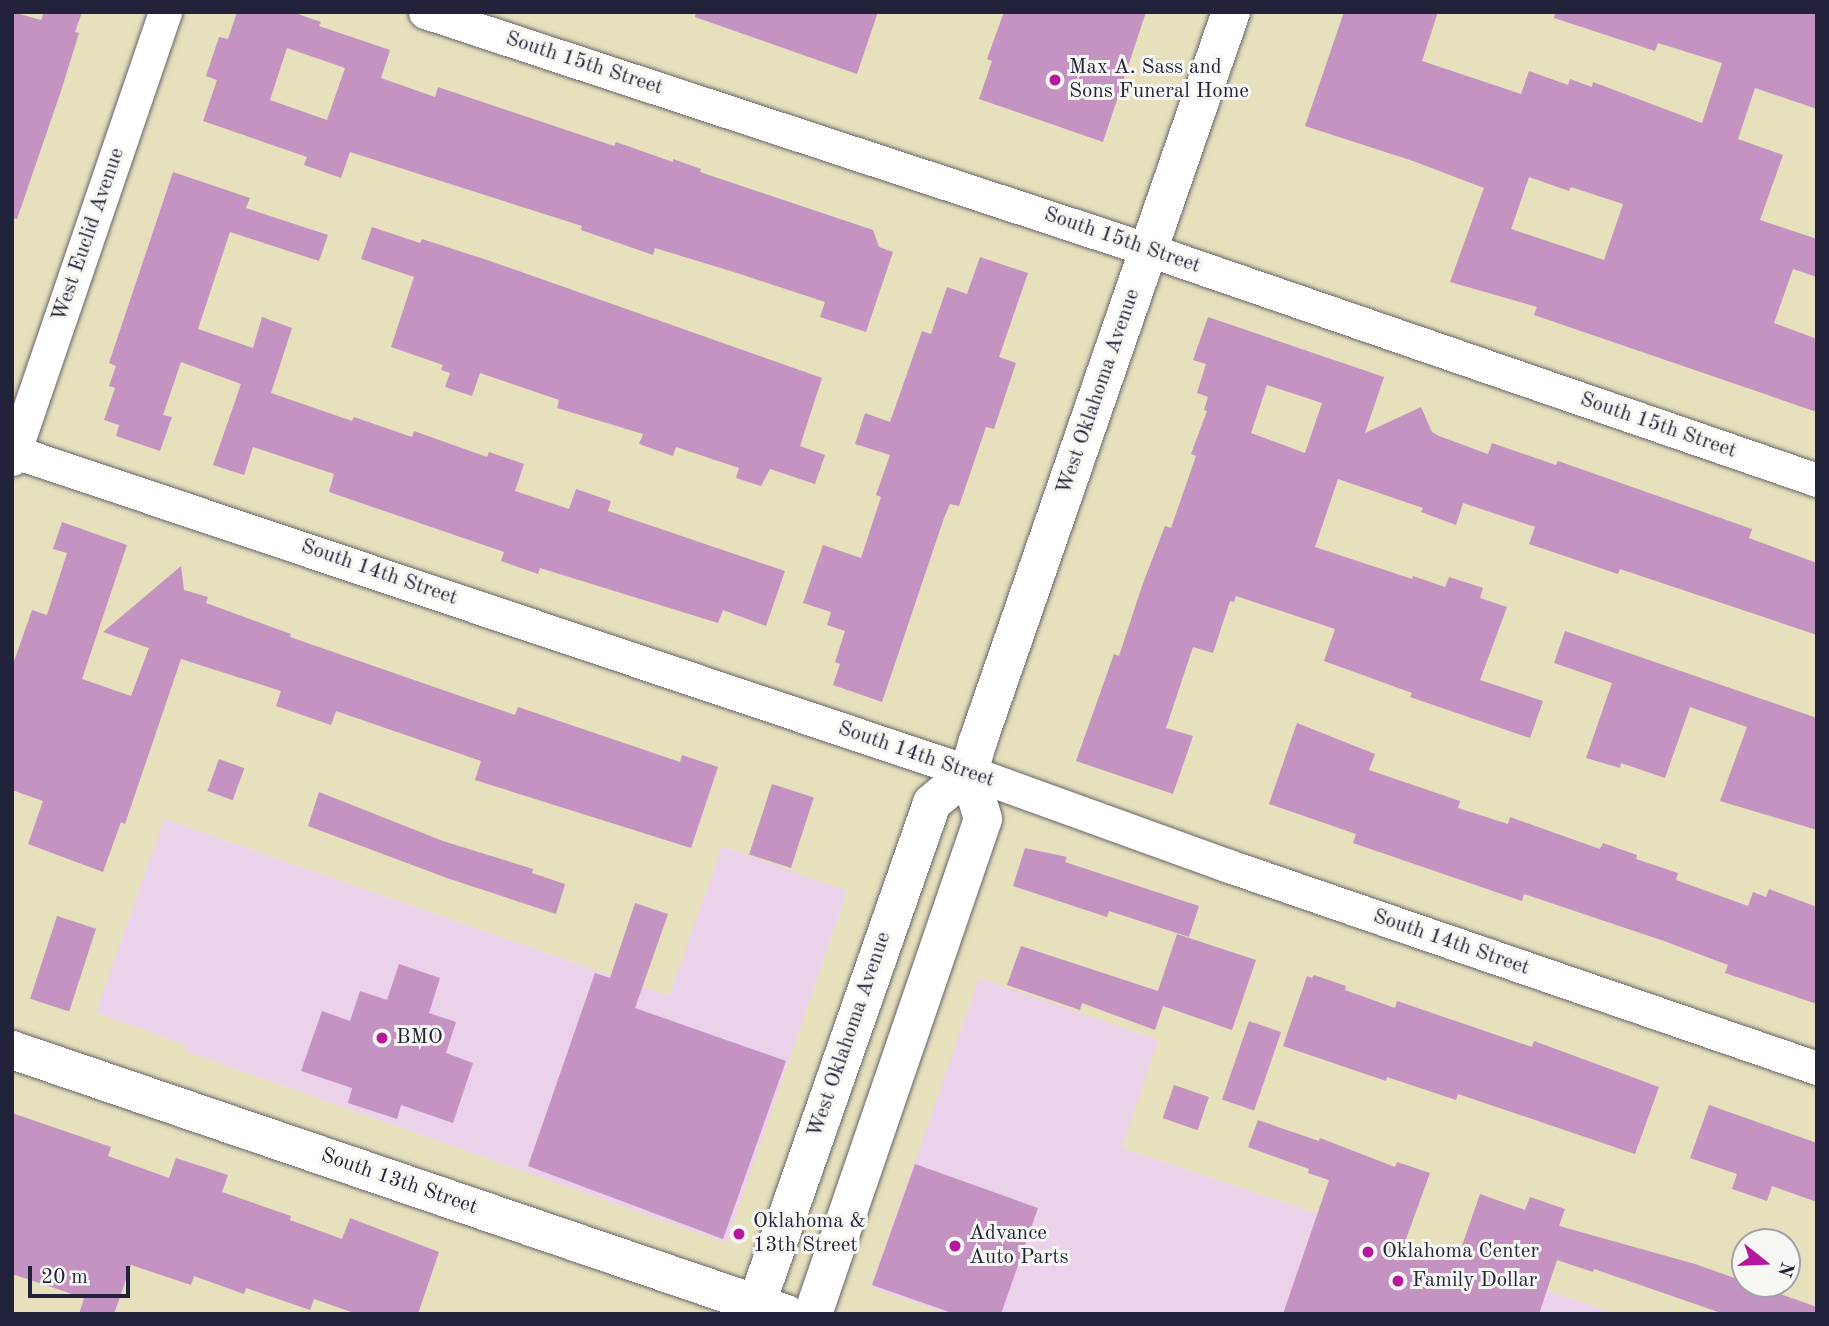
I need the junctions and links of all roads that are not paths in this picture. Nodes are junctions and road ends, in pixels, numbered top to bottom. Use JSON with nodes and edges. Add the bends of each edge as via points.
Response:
{"nodes":[{"id":1,"x":165,"y":12,"type":"edge"},
{"id":2,"x":425,"y":12,"type":"edge"},
{"id":3,"x":1231,"y":12,"type":"edge"},
{"id":4,"x":1149,"y":250,"type":"junction"},
{"id":5,"x":13,"y":454,"type":"edge"},
{"id":6,"x":1817,"y":480,"type":"edge"},
{"id":7,"x":969,"y":772,"type":"junction"},
{"id":8,"x":12,"y":1050,"type":"edge"},
{"id":9,"x":1817,"y":1068,"type":"edge"},
{"id":10,"x":765,"y":1310,"type":"edge"},
{"id":11,"x":813,"y":1314,"type":"edge"}],
"edges":[{"from":1,"to":5,"type":"street","name":"West Euclid Avenue"},
{"from":2,"to":4,"type":"street","name":"South 15th Street"},
{"from":3,"to":4,"type":"main road","name":"West Oklahoma Avenue"},
{"from":4,"to":6,"type":"street","name":"South 15th Street"},
{"from":4,"to":7,"type":"main road","name":"West Oklahoma Avenue"},
{"from":5,"to":7,"type":"street","name":"South 14th Street"},
{"from":7,"to":9,"type":"street","name":"South 14th Street"},
{"from":7,"to":10,"type":"main road","name":"West Oklahoma Avenue","via":[[932,803]]},
{"from":7,"to":11,"type":"main road","via":[[983,819]]},
{"from":8,"to":10,"type":"main road","name":"South 13th Street"}]}
